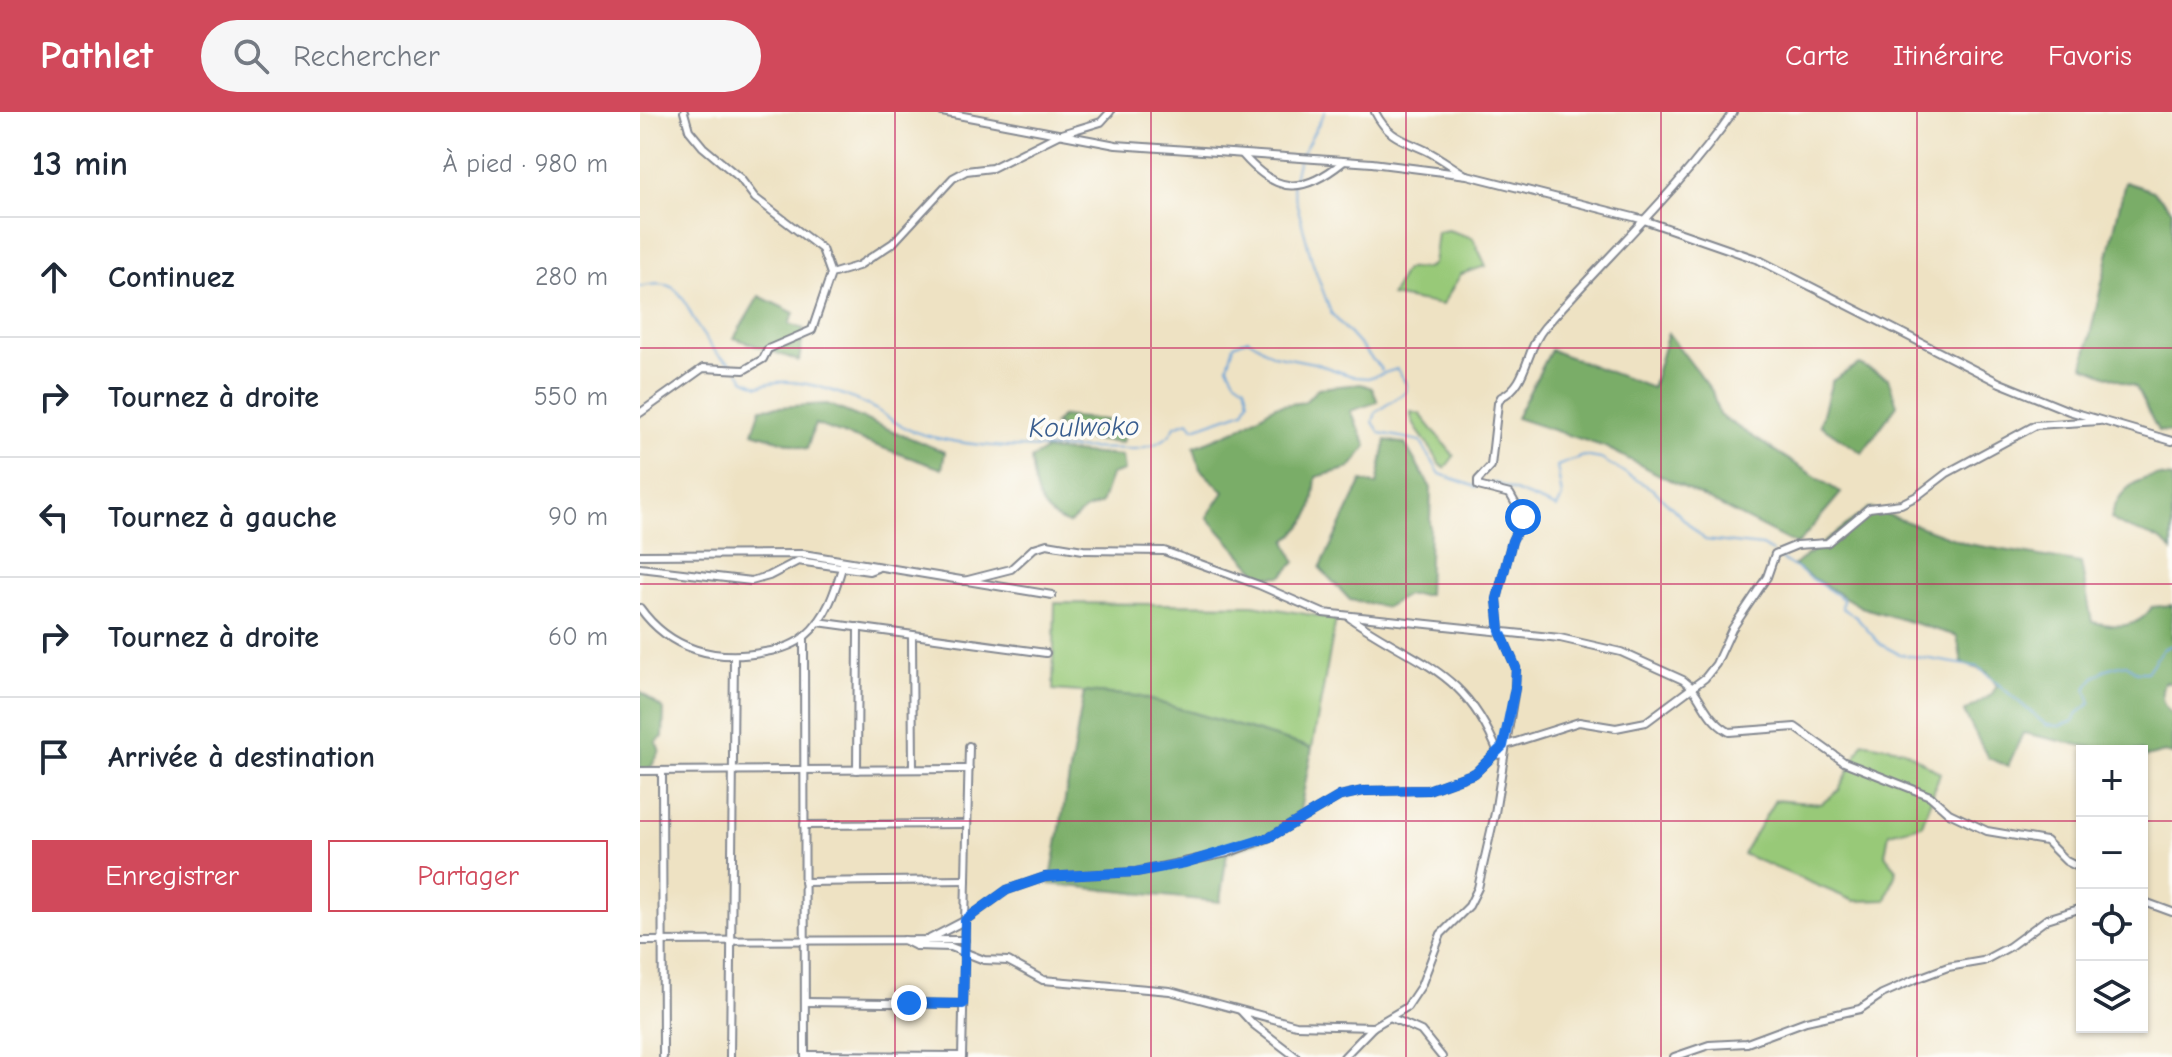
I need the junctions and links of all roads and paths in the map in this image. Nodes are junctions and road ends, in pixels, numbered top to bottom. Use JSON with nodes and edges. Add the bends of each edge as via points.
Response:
{"nodes":[{"id":1,"x":684,"y":112,"type":"edge"},
{"id":2,"x":942,"y":112,"type":"edge"},
{"id":3,"x":1110,"y":112,"type":"edge"},
{"id":4,"x":1375,"y":112,"type":"edge"},
{"id":5,"x":1733,"y":112,"type":"edge"},
{"id":6,"x":1058,"y":135,"type":"junction"},
{"id":7,"x":1243,"y":155,"type":"junction"},
{"id":8,"x":1343,"y":162,"type":"junction"},
{"id":9,"x":1467,"y":175,"type":"junction"},
{"id":10,"x":1641,"y":219,"type":"junction"},
{"id":11,"x":831,"y":274,"type":"junction"},
{"id":12,"x":640,"y":413,"type":"edge"},
{"id":13,"x":2099,"y":421,"type":"junction"},
{"id":14,"x":2172,"y":441,"type":"edge"},
{"id":15,"x":640,"y":555,"type":"edge"},
{"id":16,"x":844,"y":564,"type":"junction"},
{"id":17,"x":640,"y":568,"type":"edge"},
{"id":18,"x":964,"y":581,"type":"junction"},
{"id":19,"x":1052,"y":595,"type":"dead end"},
{"id":20,"x":640,"y":608,"type":"edge"},
{"id":21,"x":1349,"y":618,"type":"junction"},
{"id":22,"x":818,"y":622,"type":"junction"},
{"id":23,"x":858,"y":627,"type":"junction"},
{"id":24,"x":1500,"y":631,"type":"junction"},
{"id":25,"x":912,"y":635,"type":"junction"},
{"id":26,"x":804,"y":638,"type":"junction"},
{"id":27,"x":1046,"y":653,"type":"dead end"},
{"id":28,"x":734,"y":656,"type":"junction"},
{"id":29,"x":1694,"y":687,"type":"junction"},
{"id":30,"x":969,"y":746,"type":"dead end"},
{"id":31,"x":1500,"y":749,"type":"junction"},
{"id":32,"x":913,"y":769,"type":"junction"},
{"id":33,"x":969,"y":769,"type":"junction"},
{"id":34,"x":804,"y":770,"type":"junction"},
{"id":35,"x":857,"y":770,"type":"junction"},
{"id":36,"x":640,"y":771,"type":"edge"},
{"id":37,"x":662,"y":771,"type":"junction"},
{"id":38,"x":733,"y":771,"type":"junction"},
{"id":39,"x":967,"y":824,"type":"junction"},
{"id":40,"x":804,"y":825,"type":"junction"},
{"id":41,"x":2076,"y":866,"type":"edge"},
{"id":42,"x":966,"y":880,"type":"junction"},
{"id":43,"x":804,"y":882,"type":"junction"},
{"id":44,"x":2148,"y":903,"type":"edge"},
{"id":45,"x":2076,"y":910,"type":"edge"},
{"id":46,"x":2172,"y":912,"type":"edge"},
{"id":47,"x":965,"y":920,"type":"junction"},
{"id":48,"x":805,"y":940,"type":"junction"},
{"id":49,"x":904,"y":940,"type":"junction"},
{"id":50,"x":932,"y":940,"type":"junction"},
{"id":51,"x":965,"y":940,"type":"junction"},
{"id":52,"x":640,"y":941,"type":"edge"},
{"id":53,"x":663,"y":941,"type":"junction"},
{"id":54,"x":732,"y":941,"type":"junction"},
{"id":55,"x":916,"y":946,"type":"junction"},
{"id":56,"x":964,"y":954,"type":"junction"},
{"id":57,"x":805,"y":1002,"type":"junction"},
{"id":58,"x":963,"y":1004,"type":"junction"},
{"id":59,"x":1240,"y":1010,"type":"junction"},
{"id":60,"x":1392,"y":1018,"type":"junction"},
{"id":61,"x":1373,"y":1027,"type":"junction"},
{"id":62,"x":805,"y":1056,"type":"edge"},
{"id":63,"x":962,"y":1056,"type":"edge"},
{"id":64,"x":663,"y":1057,"type":"edge"},
{"id":65,"x":730,"y":1057,"type":"edge"},
{"id":66,"x":1296,"y":1057,"type":"edge"},
{"id":67,"x":1344,"y":1057,"type":"edge"},
{"id":68,"x":1442,"y":1057,"type":"edge"},
{"id":69,"x":1674,"y":1057,"type":"edge"}],
"edges":[{"from":1,"to":11,"type":"street","via":[[689,130],[703,147],[755,198],[822,249]]},
{"from":2,"to":6,"type":"street"},
{"from":3,"to":6,"type":"street","via":[[1101,122]]},
{"from":4,"to":9,"type":"street","via":[[1394,138],[1427,150]]},
{"from":5,"to":10,"type":"street"},
{"from":6,"to":7,"type":"street"},
{"from":6,"to":11,"type":"street","via":[[992,168],[953,178],[893,243],[858,266]]},
{"from":7,"to":8,"type":"street"},
{"from":7,"to":8,"type":"street","via":[[1267,178],[1292,186],[1322,178]]},
{"from":8,"to":9,"type":"street"},
{"from":9,"to":10,"type":"street"},
{"from":10,"to":13,"type":"street","via":[[1759,260],[2000,383]]},
{"from":10,"to":24,"type":"street","via":[[1542,330],[1525,361],[1521,382],[1498,403],[1491,466],[1478,486],[1510,494],[1523,515],[1497,599]]},
{"from":11,"to":12,"type":"street","via":[[812,330],[768,349],[763,359],[744,370],[703,368]]},
{"from":13,"to":14,"type":"street"},
{"from":13,"to":29,"type":"street","via":[[2036,425],[1901,504],[1869,508],[1827,543],[1797,545],[1775,554],[1716,664]]},
{"from":15,"to":16,"type":"street","via":[[803,554]]},
{"from":16,"to":17,"type":"street","via":[[798,561],[751,581]]},
{"from":16,"to":18,"type":"street"},
{"from":16,"to":22,"type":"street"},
{"from":18,"to":19,"type":"street"},
{"from":18,"to":21,"type":"street","via":[[1011,569],[1034,548],[1047,544],[1164,551],[1323,613]]},
{"from":20,"to":28,"type":"street","via":[[670,639],[691,649]]},
{"from":21,"to":24,"type":"street"},
{"from":21,"to":31,"type":"street","via":[[1459,687]]},
{"from":22,"to":23,"type":"street"},
{"from":22,"to":26,"type":"street"},
{"from":23,"to":25,"type":"street"},
{"from":23,"to":35,"type":"street"},
{"from":24,"to":29,"type":"street","via":[[1621,652]]},
{"from":24,"to":31,"type":"street","via":[[1516,668]]},
{"from":25,"to":27,"type":"street"},
{"from":25,"to":32,"type":"street"},
{"from":26,"to":28,"type":"street","via":[[777,650]]},
{"from":26,"to":34,"type":"street"},
{"from":28,"to":38,"type":"street"},
{"from":29,"to":31,"type":"street","via":[[1636,726],[1579,722]]},
{"from":29,"to":41,"type":"street","via":[[1705,713],[1729,732],[1795,727],[1844,762],[1930,796],[1949,813],[1987,831],[2046,841]]},
{"from":30,"to":33,"type":"street"},
{"from":31,"to":47,"type":"street","via":[[1475,773],[1428,790],[1340,796],[1270,837],[1227,853],[1136,872],[1045,877],[1007,890]]},
{"from":31,"to":60,"type":"street","via":[[1495,813],[1474,900],[1441,934],[1421,986]]},
{"from":32,"to":33,"type":"street"},
{"from":32,"to":35,"type":"street"},
{"from":33,"to":39,"type":"street"},
{"from":34,"to":35,"type":"street"},
{"from":34,"to":38,"type":"street"},
{"from":34,"to":40,"type":"street"},
{"from":36,"to":37,"type":"street"},
{"from":37,"to":38,"type":"street"},
{"from":37,"to":53,"type":"street"},
{"from":38,"to":54,"type":"street"},
{"from":39,"to":40,"type":"street"},
{"from":39,"to":42,"type":"street"},
{"from":40,"to":43,"type":"street"},
{"from":42,"to":43,"type":"street"},
{"from":42,"to":47,"type":"street"},
{"from":43,"to":48,"type":"street"},
{"from":44,"to":46,"type":"street"},
{"from":45,"to":69,"type":"street","via":[[2047,919],[1983,961],[1916,979],[1860,1009],[1806,1021],[1747,1043],[1709,1045]]},
{"from":47,"to":50,"type":"street"},
{"from":47,"to":51,"type":"street"},
{"from":48,"to":49,"type":"street"},
{"from":48,"to":54,"type":"street"},
{"from":48,"to":57,"type":"street"},
{"from":49,"to":50,"type":"street"},
{"from":49,"to":55,"type":"street"},
{"from":50,"to":51,"type":"street"},
{"from":50,"to":55,"type":"street"},
{"from":51,"to":56,"type":"street"},
{"from":52,"to":53,"type":"street"},
{"from":53,"to":54,"type":"street"},
{"from":53,"to":64,"type":"street"},
{"from":54,"to":65,"type":"street"},
{"from":55,"to":56,"type":"street","via":[[951,947]]},
{"from":56,"to":58,"type":"street"},
{"from":56,"to":59,"type":"street","via":[[1008,961],[1043,980],[1170,991]]},
{"from":57,"to":58,"type":"street"},
{"from":57,"to":62,"type":"street"},
{"from":58,"to":63,"type":"street"},
{"from":59,"to":61,"type":"street","via":[[1296,1025]]},
{"from":59,"to":66,"type":"street"},
{"from":60,"to":61,"type":"street"},
{"from":60,"to":68,"type":"street","via":[[1421,1031]]},
{"from":61,"to":67,"type":"street"},
{"from":62,"to":63,"type":"street"}]}
